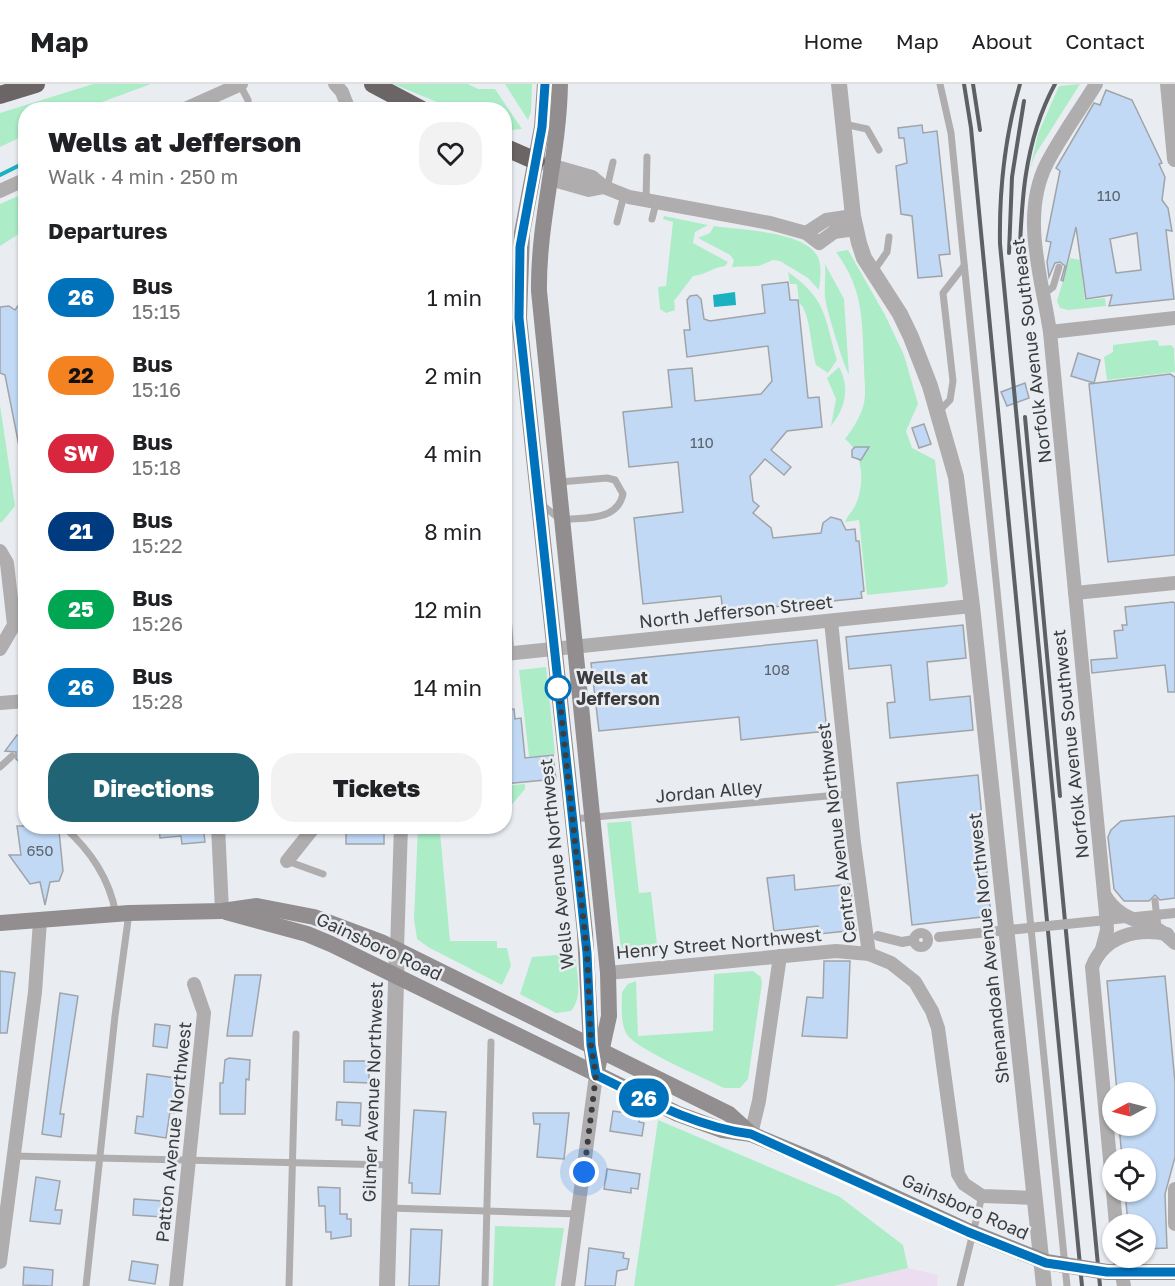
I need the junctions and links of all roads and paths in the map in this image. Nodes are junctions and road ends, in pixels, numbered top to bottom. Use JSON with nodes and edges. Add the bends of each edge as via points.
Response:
{"nodes":[{"id":1,"x":36,"y":84,"type":"edge"},
{"id":2,"x":241,"y":84,"type":"edge"},
{"id":3,"x":335,"y":84,"type":"edge"},
{"id":4,"x":373,"y":84,"type":"edge"},
{"id":5,"x":545,"y":84,"type":"edge"},
{"id":6,"x":560,"y":84,"type":"edge"},
{"id":7,"x":839,"y":84,"type":"edge"},
{"id":8,"x":940,"y":84,"type":"edge"},
{"id":9,"x":1096,"y":84,"type":"edge"},
{"id":10,"x":1168,"y":84,"type":"edge"},
{"id":11,"x":0,"y":95,"type":"edge"},
{"id":12,"x":201,"y":102,"type":"edge"},
{"id":13,"x":248,"y":102,"type":"edge"},
{"id":14,"x":346,"y":102,"type":"edge"},
{"id":15,"x":407,"y":102,"type":"edge"},
{"id":16,"x":842,"y":124,"type":"junction"},
{"id":17,"x":879,"y":150,"type":"dead end"},
{"id":18,"x":512,"y":151,"type":"edge"},
{"id":19,"x":647,"y":157,"type":"dead end"},
{"id":20,"x":1175,"y":159,"type":"edge"},
{"id":21,"x":613,"y":162,"type":"dead end"},
{"id":22,"x":546,"y":168,"type":"junction"},
{"id":23,"x":18,"y":182,"type":"edge"},
{"id":24,"x":605,"y":188,"type":"junction"},
{"id":25,"x":0,"y":190,"type":"edge"},
{"id":26,"x":624,"y":195,"type":"junction"},
{"id":27,"x":651,"y":202,"type":"junction"},
{"id":28,"x":652,"y":219,"type":"dead end"},
{"id":29,"x":617,"y":222,"type":"dead end"},
{"id":30,"x":854,"y":222,"type":"junction"},
{"id":31,"x":806,"y":233,"type":"junction"},
{"id":32,"x":889,"y":237,"type":"dead end"},
{"id":33,"x":964,"y":266,"type":"junction"},
{"id":34,"x":1059,"y":267,"type":"dead end"},
{"id":35,"x":873,"y":272,"type":"junction"},
{"id":36,"x":1044,"y":294,"type":"junction"},
{"id":37,"x":1175,"y":318,"type":"edge"},
{"id":38,"x":1050,"y":332,"type":"junction"},
{"id":39,"x":938,"y":412,"type":"junction"},
{"id":40,"x":557,"y":483,"type":"junction"},
{"id":41,"x":538,"y":501,"type":"junction"},
{"id":42,"x":561,"y":520,"type":"junction"},
{"id":43,"x":0,"y":551,"type":"edge"},
{"id":44,"x":1175,"y":583,"type":"edge"},
{"id":45,"x":1075,"y":593,"type":"junction"},
{"id":46,"x":972,"y":606,"type":"junction"},
{"id":47,"x":831,"y":621,"type":"junction"},
{"id":48,"x":574,"y":647,"type":"junction"},
{"id":49,"x":0,"y":649,"type":"edge"},
{"id":50,"x":554,"y":649,"type":"junction"},
{"id":51,"x":512,"y":653,"type":"edge"},
{"id":52,"x":18,"y":702,"type":"edge"},
{"id":53,"x":0,"y":703,"type":"edge"},
{"id":54,"x":12,"y":756,"type":"dead end"},
{"id":55,"x":0,"y":767,"type":"edge"},
{"id":56,"x":589,"y":784,"type":"junction"},
{"id":57,"x":849,"y":794,"type":"junction"},
{"id":58,"x":571,"y":797,"type":"junction"},
{"id":59,"x":592,"y":818,"type":"junction"},
{"id":60,"x":573,"y":819,"type":"junction"},
{"id":61,"x":72,"y":834,"type":"edge"},
{"id":62,"x":218,"y":834,"type":"edge"},
{"id":63,"x":309,"y":834,"type":"edge"},
{"id":64,"x":401,"y":834,"type":"edge"},
{"id":65,"x":287,"y":861,"type":"joint"},
{"id":66,"x":323,"y":874,"type":"dead end"},
{"id":67,"x":1103,"y":892,"type":"junction"},
{"id":68,"x":1155,"y":900,"type":"dead end"},
{"id":69,"x":222,"y":911,"type":"junction"},
{"id":70,"x":1175,"y":913,"type":"edge"},
{"id":71,"x":123,"y":914,"type":"junction"},
{"id":72,"x":40,"y":921,"type":"junction"},
{"id":73,"x":0,"y":923,"type":"edge"},
{"id":74,"x":1167,"y":935,"type":"edge"},
{"id":75,"x":878,"y":936,"type":"dead end"},
{"id":76,"x":397,"y":949,"type":"junction"},
{"id":77,"x":1102,"y":949,"type":"junction"},
{"id":78,"x":869,"y":954,"type":"junction"},
{"id":79,"x":780,"y":957,"type":"junction"},
{"id":80,"x":608,"y":973,"type":"junction"},
{"id":81,"x":396,"y":976,"type":"junction"},
{"id":82,"x":194,"y":984,"type":"dead end"},
{"id":83,"x":296,"y":1034,"type":"dead end"},
{"id":84,"x":491,"y":1041,"type":"dead end"},
{"id":85,"x":597,"y":1048,"type":"junction"},
{"id":86,"x":596,"y":1075,"type":"junction"},
{"id":87,"x":751,"y":1134,"type":"junction"},
{"id":88,"x":13,"y":1156,"type":"junction"},
{"id":89,"x":99,"y":1157,"type":"junction"},
{"id":90,"x":189,"y":1160,"type":"junction"},
{"id":91,"x":292,"y":1164,"type":"junction"},
{"id":92,"x":391,"y":1166,"type":"junction"},
{"id":93,"x":1175,"y":1189,"type":"edge"},
{"id":94,"x":982,"y":1196,"type":"junction"},
{"id":95,"x":1035,"y":1198,"type":"junction"},
{"id":96,"x":389,"y":1208,"type":"junction"},
{"id":97,"x":487,"y":1212,"type":"junction"},
{"id":98,"x":578,"y":1214,"type":"junction"},
{"id":99,"x":1115,"y":1214,"type":"edge"},
{"id":100,"x":1175,"y":1224,"type":"edge"},
{"id":101,"x":0,"y":1262,"type":"edge"},
{"id":102,"x":1121,"y":1268,"type":"edge"},
{"id":103,"x":1175,"y":1272,"type":"edge"},
{"id":104,"x":86,"y":1286,"type":"edge"},
{"id":105,"x":176,"y":1286,"type":"edge"},
{"id":106,"x":289,"y":1286,"type":"edge"},
{"id":107,"x":387,"y":1286,"type":"edge"},
{"id":108,"x":485,"y":1286,"type":"edge"},
{"id":109,"x":568,"y":1286,"type":"edge"},
{"id":110,"x":960,"y":1286,"type":"edge"},
{"id":111,"x":1044,"y":1286,"type":"edge"},
{"id":112,"x":1067,"y":1286,"type":"edge"},
{"id":113,"x":1124,"y":1286,"type":"edge"}],
"edges":[{"from":1,"to":11,"type":"highway"},
{"from":2,"to":12,"type":"street"},
{"from":2,"to":13,"type":"lane"},
{"from":3,"to":14,"type":"street"},
{"from":4,"to":15,"type":"highway"},
{"from":5,"to":22,"type":"main road","via":[[542,127]]},
{"from":6,"to":22,"type":"main road"},
{"from":7,"to":16,"type":"street","name":"Shenandoah Avenue Northwest"},
{"from":8,"to":33,"type":"lane","via":[[951,133]]},
{"from":9,"to":36,"type":"street","name":"Norfolk Avenue Southeast","via":[[1047,164],[1041,181],[1036,254]]},
{"from":10,"to":20,"type":"street"},
{"from":16,"to":17,"type":"lane","via":[[867,129]]},
{"from":16,"to":30,"type":"street","name":"Shenandoah Avenue Northwest"},
{"from":18,"to":22,"type":"highway"},
{"from":19,"to":27,"type":"lane"},
{"from":21,"to":24,"type":"lane"},
{"from":22,"to":24,"type":"street","via":[[589,190]]},
{"from":22,"to":40,"type":"main road","name":"Wells Avenue Northwest","via":[[539,291]]},
{"from":22,"to":41,"type":"main road","name":"Wells Avenue Northwest","via":[[522,232],[519,301]]},
{"from":23,"to":25,"type":"street"},
{"from":24,"to":26,"type":"street"},
{"from":26,"to":27,"type":"street"},
{"from":26,"to":29,"type":"lane"},
{"from":27,"to":28,"type":"lane"},
{"from":27,"to":31,"type":"street"},
{"from":30,"to":31,"type":"street","via":[[826,220]]},
{"from":30,"to":31,"type":"street","via":[[819,243]]},
{"from":30,"to":35,"type":"street","name":"Shenandoah Avenue Northwest","via":[[864,258]]},
{"from":32,"to":35,"type":"lane","via":[[887,252]]},
{"from":33,"to":39,"type":"lane","via":[[943,293],[953,381],[950,400]]},
{"from":33,"to":112,"type":"lane"},
{"from":34,"to":36,"type":"lane","via":[[1053,287]]},
{"from":35,"to":39,"type":"street","name":"Shenandoah Avenue Northwest","via":[[911,337]]},
{"from":36,"to":38,"type":"street","name":"Norfolk Avenue Southeast"},
{"from":37,"to":38,"type":"street"},
{"from":38,"to":45,"type":"street","name":"Norfolk Avenue Southeast"},
{"from":39,"to":46,"type":"street","name":"Shenandoah Avenue Northwest","via":[[956,477]]},
{"from":40,"to":42,"type":"main road","name":"Wells Avenue Northwest"},
{"from":40,"to":42,"type":"lane","via":[[607,478],[615,480],[623,494],[617,509],[610,514]]},
{"from":41,"to":42,"type":"lane"},
{"from":41,"to":50,"type":"main road","name":"Wells Avenue Northwest"},
{"from":42,"to":48,"type":"main road","name":"Wells Avenue Northwest"},
{"from":43,"to":49,"type":"street","via":[[8,563],[14,625]]},
{"from":44,"to":45,"type":"street"},
{"from":45,"to":67,"type":"street","name":"Norfolk Avenue Southwest"},
{"from":46,"to":47,"type":"street","name":"North Jefferson Street"},
{"from":46,"to":95,"type":"street","name":"Shenandoah Avenue Northwest"},
{"from":47,"to":48,"type":"street","name":"North Jefferson Street"},
{"from":47,"to":57,"type":"street","name":"Centre Avenue Northwest"},
{"from":48,"to":50,"type":"street","name":"North Jefferson Street"},
{"from":48,"to":56,"type":"main road","name":"Wells Avenue Northwest"},
{"from":50,"to":51,"type":"street","name":"North Jefferson Street"},
{"from":50,"to":58,"type":"main road","name":"Wells Avenue Northwest"},
{"from":52,"to":53,"type":"street"},
{"from":54,"to":55,"type":"lane"},
{"from":56,"to":58,"type":"lane"},
{"from":56,"to":59,"type":"main road","name":"Wells Avenue Northwest"},
{"from":57,"to":59,"type":"lane","name":"Jordan Alley"},
{"from":57,"to":78,"type":"street","name":"Centre Avenue Northwest"},
{"from":58,"to":60,"type":"main road","name":"Wells Avenue Northwest"},
{"from":59,"to":60,"type":"lane","name":"Jordan Alley"},
{"from":59,"to":80,"type":"main road","name":"Wells Avenue Northwest"},
{"from":60,"to":85,"type":"main road","name":"Wells Avenue Northwest"},
{"from":61,"to":71,"type":"lane","via":[[87,847]]},
{"from":62,"to":69,"type":"street"},
{"from":63,"to":65,"type":"street"},
{"from":64,"to":76,"type":"street","name":"Gilmer Avenue Northwest"},
{"from":65,"to":66,"type":"lane"},
{"from":67,"to":74,"type":"street","via":[[1112,907],[1126,918]]},
{"from":67,"to":77,"type":"street","name":"Norfolk Avenue Southwest","via":[[1107,930]]},
{"from":68,"to":74,"type":"lane"},
{"from":69,"to":71,"type":"main road"},
{"from":69,"to":76,"type":"main road","name":"Gainsboro Road","via":[[257,906],[292,912],[339,924]]},
{"from":69,"to":81,"type":"main road","name":"Gainsboro Road","via":[[306,934]]},
{"from":70,"to":75,"type":"street","bridge":true,"via":[[934,938],[922,947],[914,940],[902,942]]},
{"from":71,"to":72,"type":"main road"},
{"from":71,"to":89,"type":"lane"},
{"from":72,"to":73,"type":"main road"},
{"from":72,"to":88,"type":"street"},
{"from":74,"to":77,"type":"street","via":[[1123,936]]},
{"from":76,"to":81,"type":"street","name":"Gilmer Avenue Northwest"},
{"from":76,"to":85,"type":"main road","name":"Gainsboro Road"},
{"from":77,"to":99,"type":"street","name":"Norfolk Avenue Southwest","via":[[1092,967]]},
{"from":78,"to":79,"type":"street","name":"Henry Street Northwest","via":[[836,951]]},
{"from":78,"to":94,"type":"street","name":"Centre Avenue Northwest","via":[[905,973],[924,994],[932,1011],[938,1028],[958,1174],[964,1184]]},
{"from":79,"to":80,"type":"street","name":"Henry Street Northwest"},
{"from":79,"to":87,"type":"street"},
{"from":80,"to":85,"type":"main road","name":"Wells Avenue Northwest","via":[[609,1016]]},
{"from":81,"to":86,"type":"main road","name":"Gainsboro Road"},
{"from":81,"to":92,"type":"street","name":"Gilmer Avenue Northwest"},
{"from":82,"to":90,"type":"street","name":"Patton Avenue Northwest","via":[[204,1013]]},
{"from":83,"to":91,"type":"lane"},
{"from":84,"to":97,"type":"lane"},
{"from":85,"to":86,"type":"main road","name":"Wells Avenue Northwest"},
{"from":85,"to":87,"type":"main road","name":"Gainsboro Road","via":[[729,1114]]},
{"from":86,"to":87,"type":"main road","name":"Gainsboro Road","via":[[700,1122]]},
{"from":86,"to":98,"type":"street","name":"Wells Avenue Northwest"},
{"from":87,"to":103,"type":"main road","name":"Gainsboro Road","bridge":true,"via":[[1046,1263],[1107,1272]]},
{"from":88,"to":89,"type":"lane"},
{"from":88,"to":101,"type":"street"},
{"from":89,"to":90,"type":"lane"},
{"from":89,"to":104,"type":"lane"},
{"from":90,"to":91,"type":"lane"},
{"from":90,"to":105,"type":"street","name":"Patton Avenue Northwest"},
{"from":91,"to":92,"type":"lane"},
{"from":91,"to":106,"type":"lane"},
{"from":92,"to":96,"type":"street","name":"Gilmer Avenue Northwest"},
{"from":93,"to":100,"type":"street"},
{"from":94,"to":95,"type":"street"},
{"from":94,"to":110,"type":"lane"},
{"from":95,"to":111,"type":"street","name":"Shenandoah Avenue Northwest"},
{"from":96,"to":97,"type":"lane"},
{"from":96,"to":107,"type":"street","name":"Gilmer Avenue Northwest"},
{"from":97,"to":98,"type":"lane"},
{"from":97,"to":108,"type":"lane"},
{"from":98,"to":109,"type":"street","name":"Wells Avenue Northwest"},
{"from":102,"to":113,"type":"street"}]}
